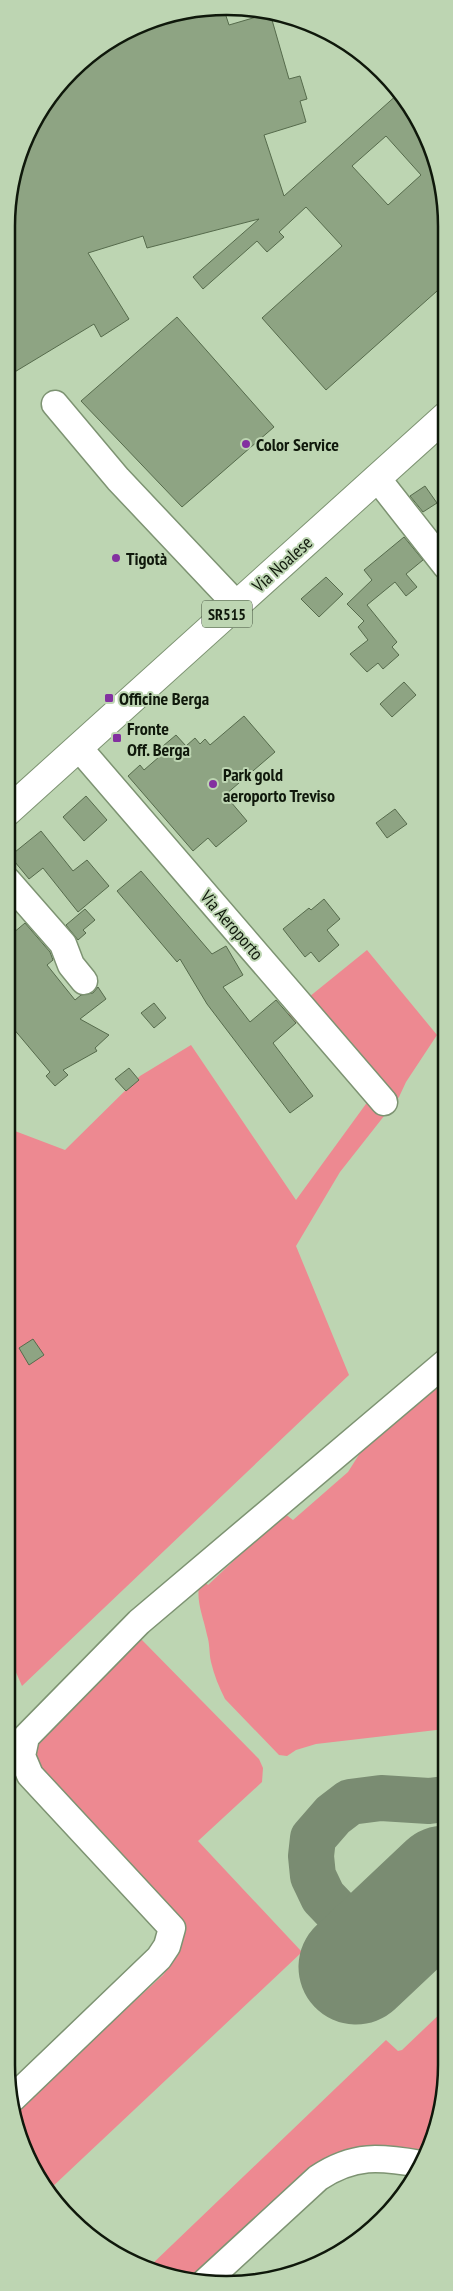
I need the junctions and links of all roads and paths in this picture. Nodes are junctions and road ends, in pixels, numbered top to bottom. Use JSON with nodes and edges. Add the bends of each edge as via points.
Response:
{"nodes":[{"id":1,"x":55,"y":404,"type":"dead end"},
{"id":2,"x":438,"y":423,"type":"edge"},
{"id":3,"x":377,"y":478,"type":"junction"},
{"id":4,"x":438,"y":556,"type":"edge"},
{"id":5,"x":237,"y":605,"type":"junction"},
{"id":6,"x":79,"y":748,"type":"junction"},
{"id":7,"x":15,"y":806,"type":"edge"},
{"id":8,"x":15,"y":889,"type":"edge"},
{"id":9,"x":84,"y":981,"type":"dead end"},
{"id":10,"x":384,"y":1102,"type":"dead end"},
{"id":11,"x":438,"y":1369,"type":"edge"},
{"id":12,"x":17,"y":2094,"type":"edge"},
{"id":13,"x":414,"y":2163,"type":"edge"},
{"id":14,"x":212,"y":2276,"type":"edge"}],
"edges":[{"from":1,"to":5,"type":"street","via":[[118,479]]},
{"from":2,"to":3,"type":"main road","name":"Via Noalese","number":"SR515"},
{"from":3,"to":4,"type":"street"},
{"from":3,"to":5,"type":"main road","name":"Via Noalese","number":"SR515"},
{"from":5,"to":6,"type":"main road","name":"Via Noalese","number":"SR515"},
{"from":6,"to":7,"type":"main road","name":"Via Noalese","number":"SR515"},
{"from":6,"to":10,"type":"street","name":"Via Aeroporto"},
{"from":8,"to":9,"type":"street","via":[[63,944],[71,965]]},
{"from":11,"to":12,"type":"street","via":[[139,1622],[26,1736],[22,1756],[30,1775],[172,1928],[167,1946],[159,1958]]},
{"from":13,"to":14,"type":"street","via":[[379,2157],[361,2159],[329,2171]]}]}
